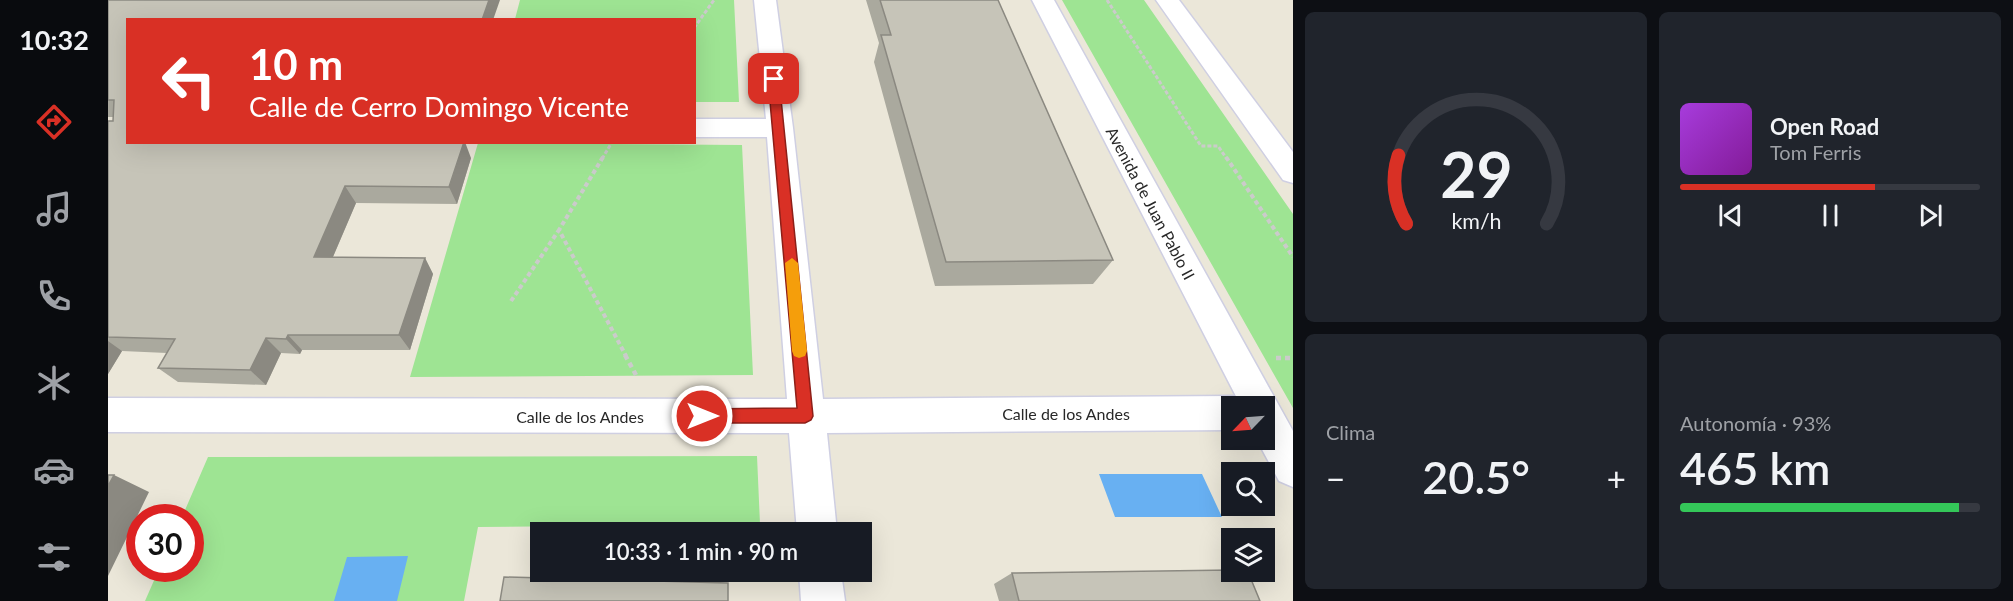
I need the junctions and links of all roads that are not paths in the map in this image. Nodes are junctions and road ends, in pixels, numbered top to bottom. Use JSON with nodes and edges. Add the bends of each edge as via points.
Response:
{"nodes":[{"id":1,"x":765,"y":0,"type":"edge"},
{"id":2,"x":1043,"y":0,"type":"edge"},
{"id":3,"x":1167,"y":0,"type":"edge"},
{"id":4,"x":696,"y":128,"type":"edge"},
{"id":5,"x":780,"y":128,"type":"junction"},
{"id":6,"x":1293,"y":173,"type":"edge"},
{"id":7,"x":1255,"y":396,"type":"edge"},
{"id":8,"x":1221,"y":413,"type":"edge"},
{"id":9,"x":108,"y":415,"type":"edge"},
{"id":10,"x":805,"y":416,"type":"junction"},
{"id":11,"x":1275,"y":436,"type":"edge"},
{"id":12,"x":1293,"y":468,"type":"edge"},
{"id":13,"x":816,"y":522,"type":"edge"},
{"id":14,"x":821,"y":582,"type":"edge"},
{"id":15,"x":823,"y":601,"type":"edge"}],
"edges":[{"from":1,"to":5,"type":"street"},
{"from":2,"to":7,"type":"street","name":"Avenida de Juan Pablo II"},
{"from":3,"to":6,"type":"street"},
{"from":4,"to":5,"type":"street"},
{"from":5,"to":10,"type":"street"},
{"from":8,"to":10,"type":"street","name":"Calle de los Andes"},
{"from":9,"to":10,"type":"street","name":"Calle de los Andes"},
{"from":10,"to":13,"type":"street"},
{"from":11,"to":12,"type":"street"},
{"from":14,"to":15,"type":"street"}]}
